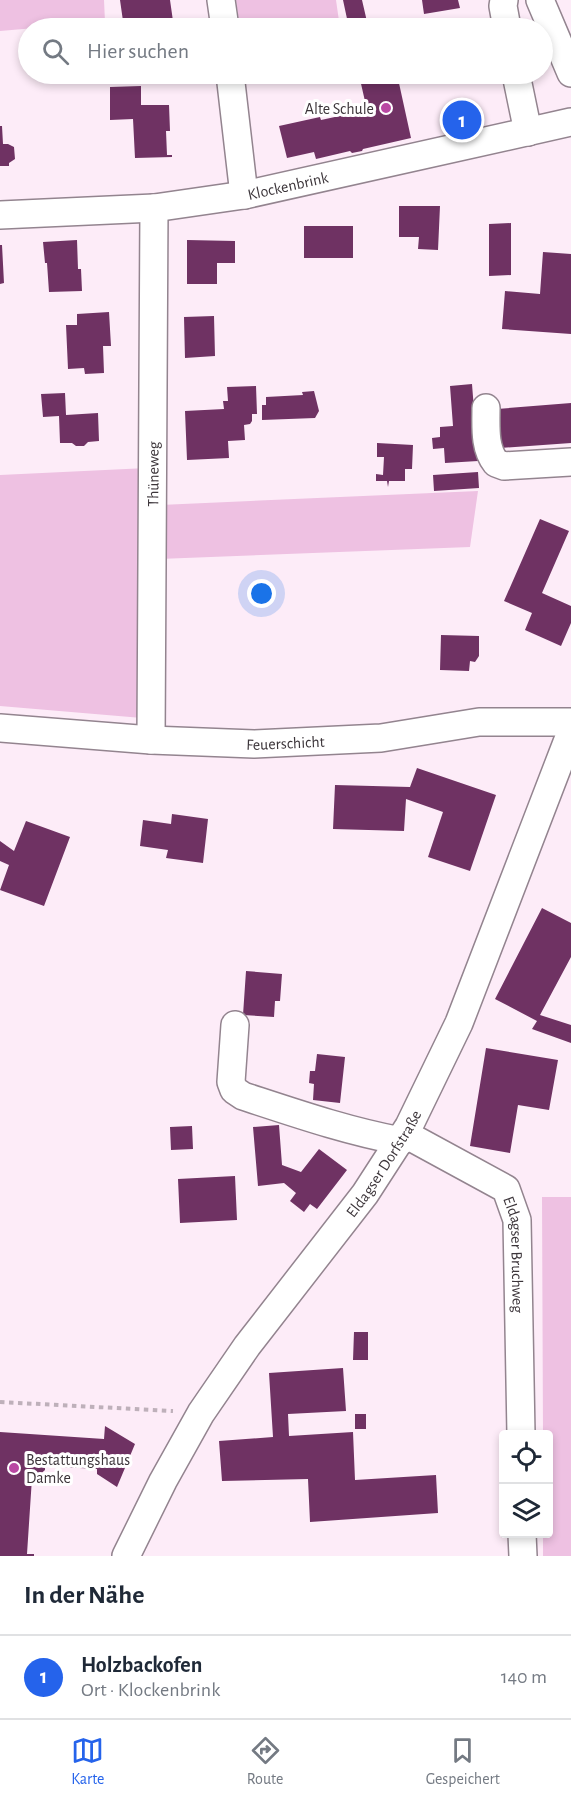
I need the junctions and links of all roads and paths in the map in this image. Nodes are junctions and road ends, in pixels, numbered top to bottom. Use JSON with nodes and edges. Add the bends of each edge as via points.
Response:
{"nodes":[{"id":1,"x":221,"y":0,"type":"edge"},
{"id":2,"x":504,"y":0,"type":"edge"},
{"id":3,"x":540,"y":0,"type":"edge"},
{"id":4,"x":224,"y":18,"type":"edge"},
{"id":5,"x":505,"y":18,"type":"edge"},
{"id":6,"x":548,"y":18,"type":"edge"},
{"id":7,"x":553,"y":31,"type":"edge"},
{"id":8,"x":571,"y":73,"type":"edge"},
{"id":9,"x":231,"y":84,"type":"edge"},
{"id":10,"x":518,"y":84,"type":"edge"},
{"id":11,"x":571,"y":122,"type":"edge"},
{"id":12,"x":528,"y":132,"type":"junction"},
{"id":13,"x":244,"y":195,"type":"junction"},
{"id":14,"x":154,"y":208,"type":"junction"},
{"id":15,"x":0,"y":215,"type":"edge"},
{"id":16,"x":486,"y":408,"type":"dead end"},
{"id":17,"x":571,"y":462,"type":"edge"},
{"id":18,"x":571,"y":722,"type":"edge"},
{"id":19,"x":0,"y":728,"type":"edge"},
{"id":20,"x":571,"y":732,"type":"edge"},
{"id":21,"x":151,"y":740,"type":"junction"},
{"id":22,"x":565,"y":763,"type":"edge"},
{"id":23,"x":235,"y":1025,"type":"dead end"},
{"id":24,"x":403,"y":1137,"type":"junction"},
{"id":25,"x":0,"y":1402,"type":"edge"},
{"id":26,"x":201,"y":1413,"type":"junction"},
{"id":27,"x":521,"y":1430,"type":"edge"},
{"id":28,"x":522,"y":1538,"type":"edge"},
{"id":29,"x":126,"y":1556,"type":"edge"},
{"id":30,"x":523,"y":1556,"type":"edge"}],
"edges":[{"from":1,"to":4,"type":"street"},
{"from":2,"to":5,"type":"street"},
{"from":3,"to":6,"type":"street"},
{"from":7,"to":8,"type":"street"},
{"from":9,"to":13,"type":"street"},
{"from":10,"to":12,"type":"street"},
{"from":11,"to":12,"type":"street","name":"Klockenbrink"},
{"from":12,"to":13,"type":"street","name":"Klockenbrink"},
{"from":13,"to":14,"type":"street","name":"Klockenbrink"},
{"from":14,"to":15,"type":"street","name":"Klockenbrink"},
{"from":14,"to":21,"type":"street","name":"Thüneweg"},
{"from":16,"to":17,"type":"street","via":[[487,443],[496,463],[504,466]]},
{"from":18,"to":21,"type":"street","name":"Feuerschicht","via":[[479,722],[381,738],[254,744]]},
{"from":19,"to":21,"type":"street","name":"Feuerschicht"},
{"from":20,"to":22,"type":"street","name":"Eldagser Dorfstraße"},
{"from":22,"to":24,"type":"street","name":"Eldagser Dorfstraße","via":[[459,1023]]},
{"from":23,"to":24,"type":"street","name":"Eldagser Bruchweg","via":[[231,1082],[243,1096],[361,1134]]},
{"from":24,"to":26,"type":"street","name":"Eldagser Dorfstraße"},
{"from":24,"to":27,"type":"street","name":"Eldagser Bruchweg","via":[[506,1189],[517,1220]]},
{"from":25,"to":26,"type":"path"},
{"from":26,"to":29,"type":"street","name":"Eldagser Dorfstraße"},
{"from":28,"to":30,"type":"street"}]}
